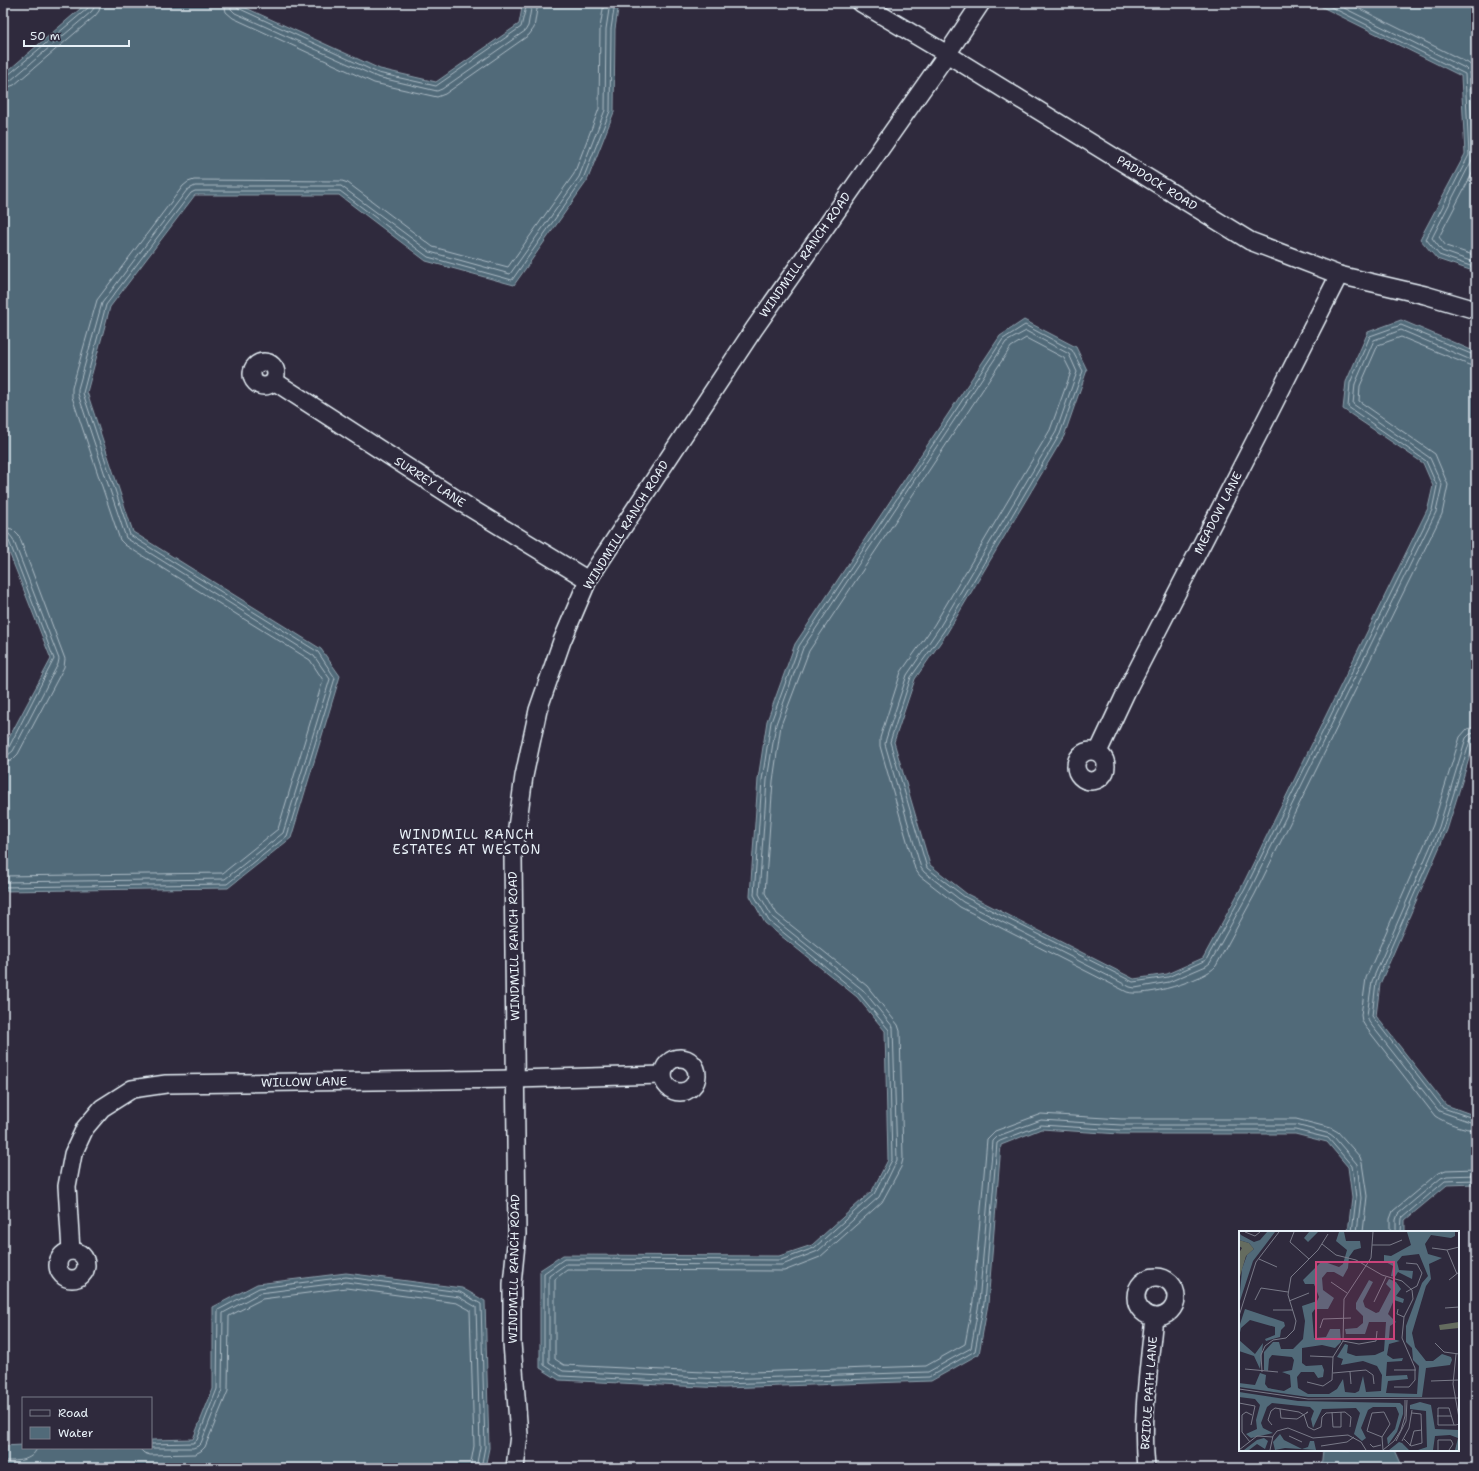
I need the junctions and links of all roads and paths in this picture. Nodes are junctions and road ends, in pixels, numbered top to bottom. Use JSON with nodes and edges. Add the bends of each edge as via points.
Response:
{"nodes":[{"id":1,"x":861,"y":3,"type":"edge"},
{"id":2,"x":981,"y":3,"type":"edge"},
{"id":3,"x":947,"y":54,"type":"junction"},
{"id":4,"x":1339,"y":275,"type":"junction"},
{"id":5,"x":1476,"y":310,"type":"edge"},
{"id":6,"x":274,"y":381,"type":"dead end"},
{"id":7,"x":588,"y":580,"type":"junction"},
{"id":8,"x":1098,"y":752,"type":"dead end"},
{"id":9,"x":663,"y":1076,"type":"dead end"},
{"id":10,"x":515,"y":1079,"type":"junction"},
{"id":11,"x":71,"y":1251,"type":"dead end"},
{"id":12,"x":1154,"y":1317,"type":"dead end"},
{"id":13,"x":515,"y":1468,"type":"edge"},
{"id":14,"x":1146,"y":1468,"type":"edge"}],
"edges":[{"from":1,"to":3,"type":"street","name":"PADDOCK ROAD"},
{"from":2,"to":3,"type":"street","name":"WINDMILL RANCH ROAD"},
{"from":3,"to":4,"type":"street","name":"PADDOCK ROAD","via":[[1250,241]]},
{"from":3,"to":7,"type":"street","name":"WINDMILL RANCH ROAD","via":[[754,329]]},
{"from":4,"to":5,"type":"street","name":"PADDOCK ROAD"},
{"from":4,"to":8,"type":"street","name":"MEADOW LANE","via":[[1128,686]]},
{"from":6,"to":7,"type":"street","name":"SURREY LANE","via":[[467,506]]},
{"from":7,"to":10,"type":"street","name":"WINDMILL RANCH ROAD","via":[[562,641],[538,710],[524,776],[513,856]]},
{"from":9,"to":10,"type":"street","name":"WILLOW LANE"},
{"from":10,"to":11,"type":"street","name":"WILLOW LANE","via":[[166,1084],[132,1090],[102,1108],[85,1128],[73,1154],[67,1186]]},
{"from":10,"to":13,"type":"street","name":"WINDMILL RANCH ROAD","via":[[517,1234],[512,1284],[512,1344],[519,1435]]},
{"from":12,"to":14,"type":"street","name":"BRIDLE PATH LANE","via":[[1145,1414]]}]}
